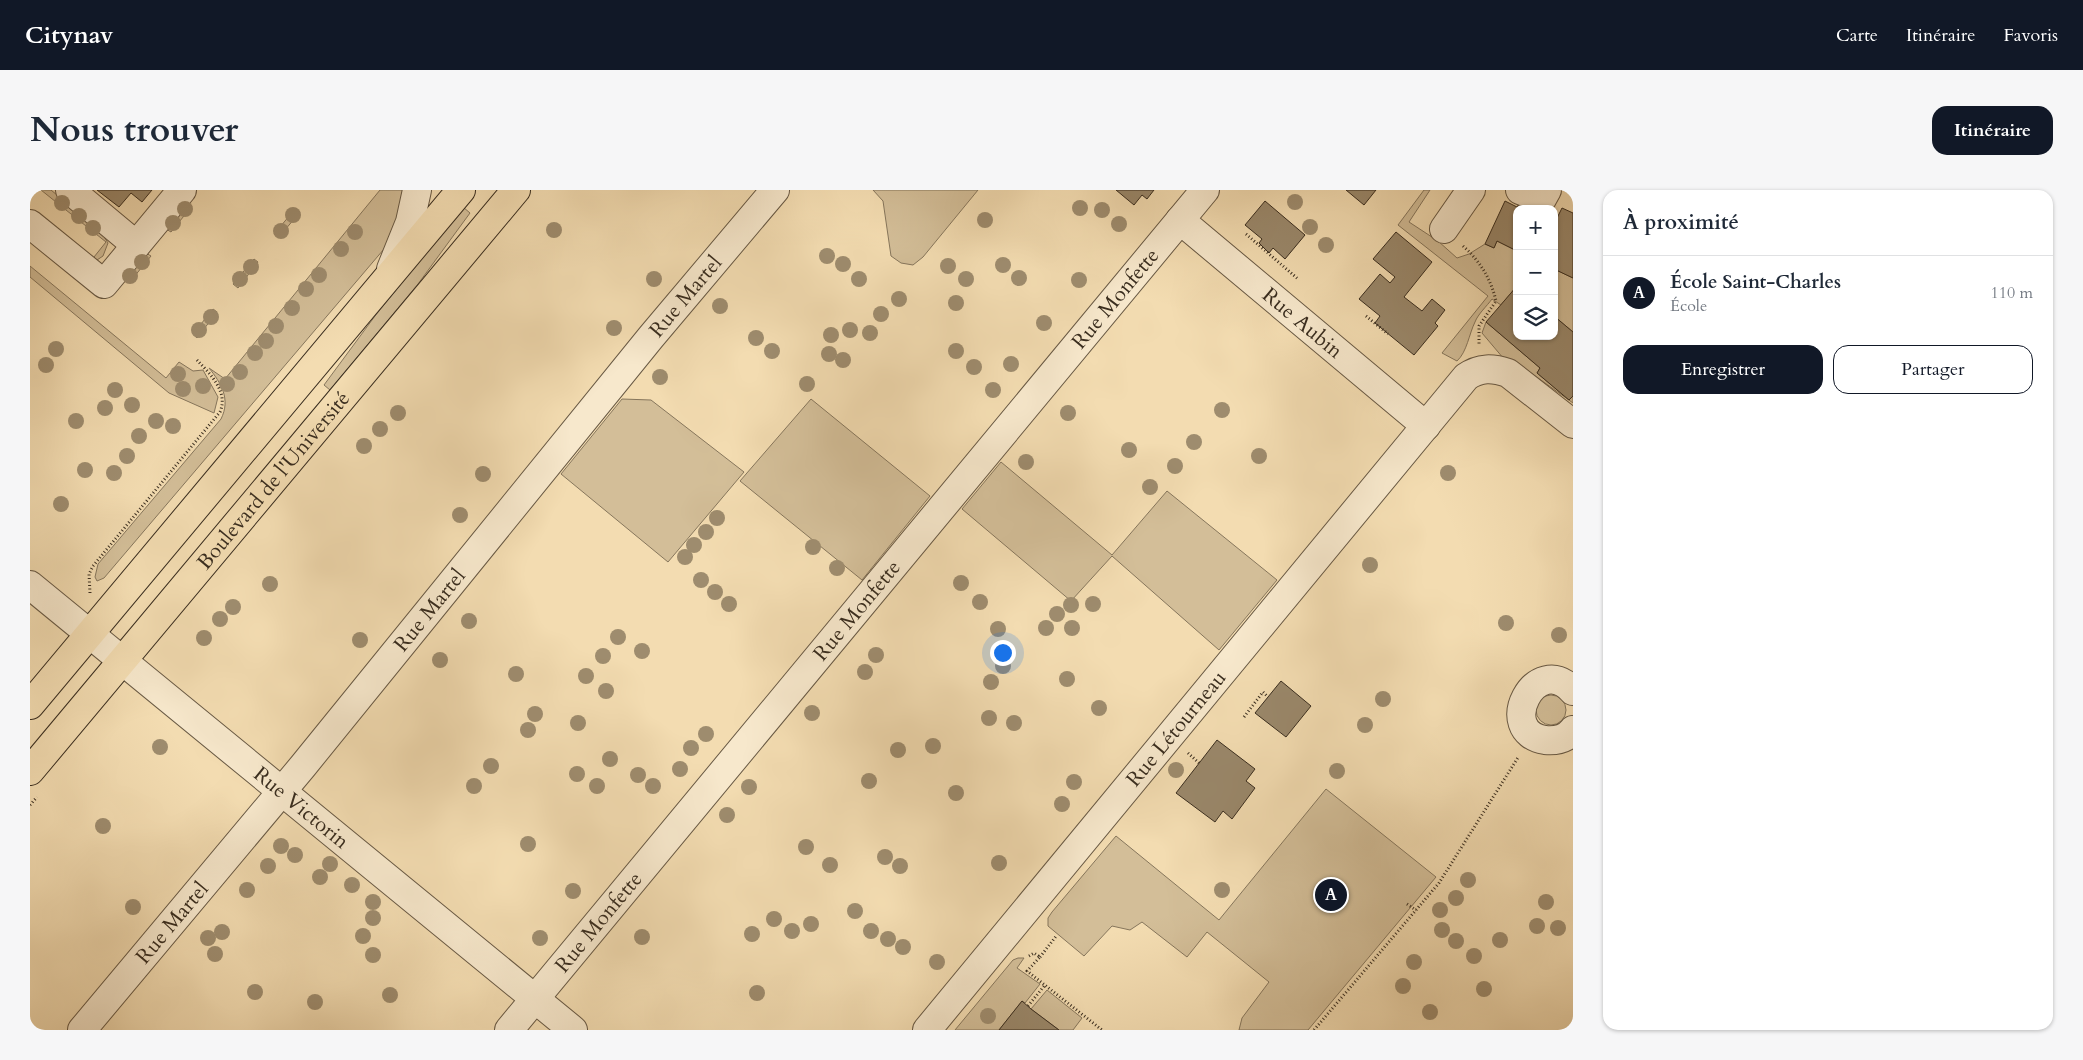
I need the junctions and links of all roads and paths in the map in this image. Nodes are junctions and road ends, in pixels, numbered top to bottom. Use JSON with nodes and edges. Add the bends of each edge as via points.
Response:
{"nodes":[{"id":1,"x":70,"y":190,"type":"edge"},
{"id":2,"x":182,"y":190,"type":"edge"},
{"id":3,"x":417,"y":190,"type":"edge"},
{"id":4,"x":461,"y":190,"type":"edge"},
{"id":5,"x":516,"y":190,"type":"edge"},
{"id":6,"x":775,"y":190,"type":"edge"},
{"id":7,"x":1205,"y":190,"type":"edge"},
{"id":8,"x":1471,"y":190,"type":"edge"},
{"id":9,"x":1520,"y":190,"type":"edge"},
{"id":10,"x":1547,"y":190,"type":"edge"},
{"id":11,"x":1180,"y":220,"type":"junction"},
{"id":12,"x":30,"y":224,"type":"edge"},
{"id":13,"x":1444,"y":229,"type":"joint"},
{"id":14,"x":1246,"y":234,"type":"dead end"},
{"id":15,"x":136,"y":245,"type":"junction"},
{"id":16,"x":1298,"y":279,"type":"dead end"},
{"id":17,"x":381,"y":285,"type":"junction"},
{"id":18,"x":1366,"y":316,"type":"dead end"},
{"id":19,"x":1388,"y":334,"type":"dead end"},
{"id":20,"x":196,"y":359,"type":"dead end"},
{"id":21,"x":1474,"y":374,"type":"junction"},
{"id":22,"x":1573,"y":424,"type":"edge"},
{"id":23,"x":1426,"y":426,"type":"junction"},
{"id":24,"x":30,"y":585,"type":"edge"},
{"id":25,"x":90,"y":594,"type":"dead end"},
{"id":26,"x":89,"y":634,"type":"junction"},
{"id":27,"x":122,"y":661,"type":"junction"},
{"id":28,"x":1572,"y":688,"type":"edge"},
{"id":29,"x":1268,"y":697,"type":"dead end"},
{"id":30,"x":30,"y":705,"type":"edge"},
{"id":31,"x":1244,"y":716,"type":"dead end"},
{"id":32,"x":1573,"y":730,"type":"edge"},
{"id":33,"x":1522,"y":751,"type":"dead end"},
{"id":34,"x":30,"y":771,"type":"edge"},
{"id":35,"x":282,"y":790,"type":"junction"},
{"id":36,"x":1407,"y":904,"type":"dead end"},
{"id":37,"x":1416,"y":910,"type":"junction"},
{"id":38,"x":1056,"y":935,"type":"dead end"},
{"id":39,"x":1029,"y":956,"type":"dead end"},
{"id":40,"x":1040,"y":957,"type":"junction"},
{"id":41,"x":1045,"y":984,"type":"junction"},
{"id":42,"x":534,"y":998,"type":"junction"},
{"id":43,"x":1028,"y":1006,"type":"dead end"},
{"id":44,"x":82,"y":1030,"type":"edge"},
{"id":45,"x":508,"y":1030,"type":"edge"},
{"id":46,"x":573,"y":1030,"type":"edge"},
{"id":47,"x":927,"y":1030,"type":"edge"},
{"id":48,"x":1102,"y":1030,"type":"edge"},
{"id":49,"x":1314,"y":1030,"type":"edge"}],
"edges":[{"from":1,"to":15,"type":"street"},
{"from":2,"to":15,"type":"street"},
{"from":3,"to":17,"type":"street","via":[[401,248]]},
{"from":4,"to":17,"type":"main road","name":"Boulevard de l'Université"},
{"from":5,"to":27,"type":"main road","name":"Boulevard de l'Université"},
{"from":6,"to":35,"type":"street","name":"Rue Martel"},
{"from":7,"to":11,"type":"street","name":"Rue Monfette"},
{"from":8,"to":13,"type":"street"},
{"from":9,"to":10,"type":"street","via":[[1542,199]]},
{"from":11,"to":23,"type":"street","name":"Rue Aubin"},
{"from":11,"to":42,"type":"street","name":"Rue Monfette"},
{"from":12,"to":15,"type":"street","via":[[104,284]]},
{"from":13,"to":21,"type":"path","via":[[1471,253],[1494,290],[1496,301],[1479,326]]},
{"from":14,"to":16,"type":"path"},
{"from":17,"to":26,"type":"main road","name":"Boulevard de l'Université"},
{"from":18,"to":19,"type":"path"},
{"from":20,"to":25,"type":"path","via":[[219,386],[220,412],[93,566],[89,574]]},
{"from":21,"to":22,"type":"street","via":[[1496,369],[1508,373]]},
{"from":21,"to":23,"type":"street","name":"Rue Létourneau"},
{"from":23,"to":47,"type":"street","name":"Rue Létourneau"},
{"from":24,"to":26,"type":"street","name":"Rue Victorin"},
{"from":26,"to":27,"type":"street","name":"Rue Victorin"},
{"from":26,"to":30,"type":"main road","name":"Boulevard de l'Université"},
{"from":27,"to":34,"type":"main road","name":"Boulevard de l'Université"},
{"from":27,"to":35,"type":"street","name":"Rue Victorin"},
{"from":28,"to":32,"type":"street","via":[[1553,681],[1535,685],[1523,699],[1521,709],[1526,727],[1541,739],[1562,739]]},
{"from":29,"to":31,"type":"path","via":[[1263,692]]},
{"from":33,"to":37,"type":"path","via":[[1439,883]]},
{"from":35,"to":42,"type":"street","name":"Rue Victorin"},
{"from":35,"to":44,"type":"street","name":"Rue Martel"},
{"from":36,"to":37,"type":"path"},
{"from":37,"to":49,"type":"path"},
{"from":38,"to":40,"type":"path"},
{"from":39,"to":40,"type":"path","via":[[1034,953]]},
{"from":40,"to":41,"type":"path","via":[[1028,971]]},
{"from":41,"to":43,"type":"path"},
{"from":41,"to":48,"type":"path"},
{"from":42,"to":45,"type":"street","name":"Rue Monfette"},
{"from":42,"to":46,"type":"street","name":"Rue Victorin"}]}
